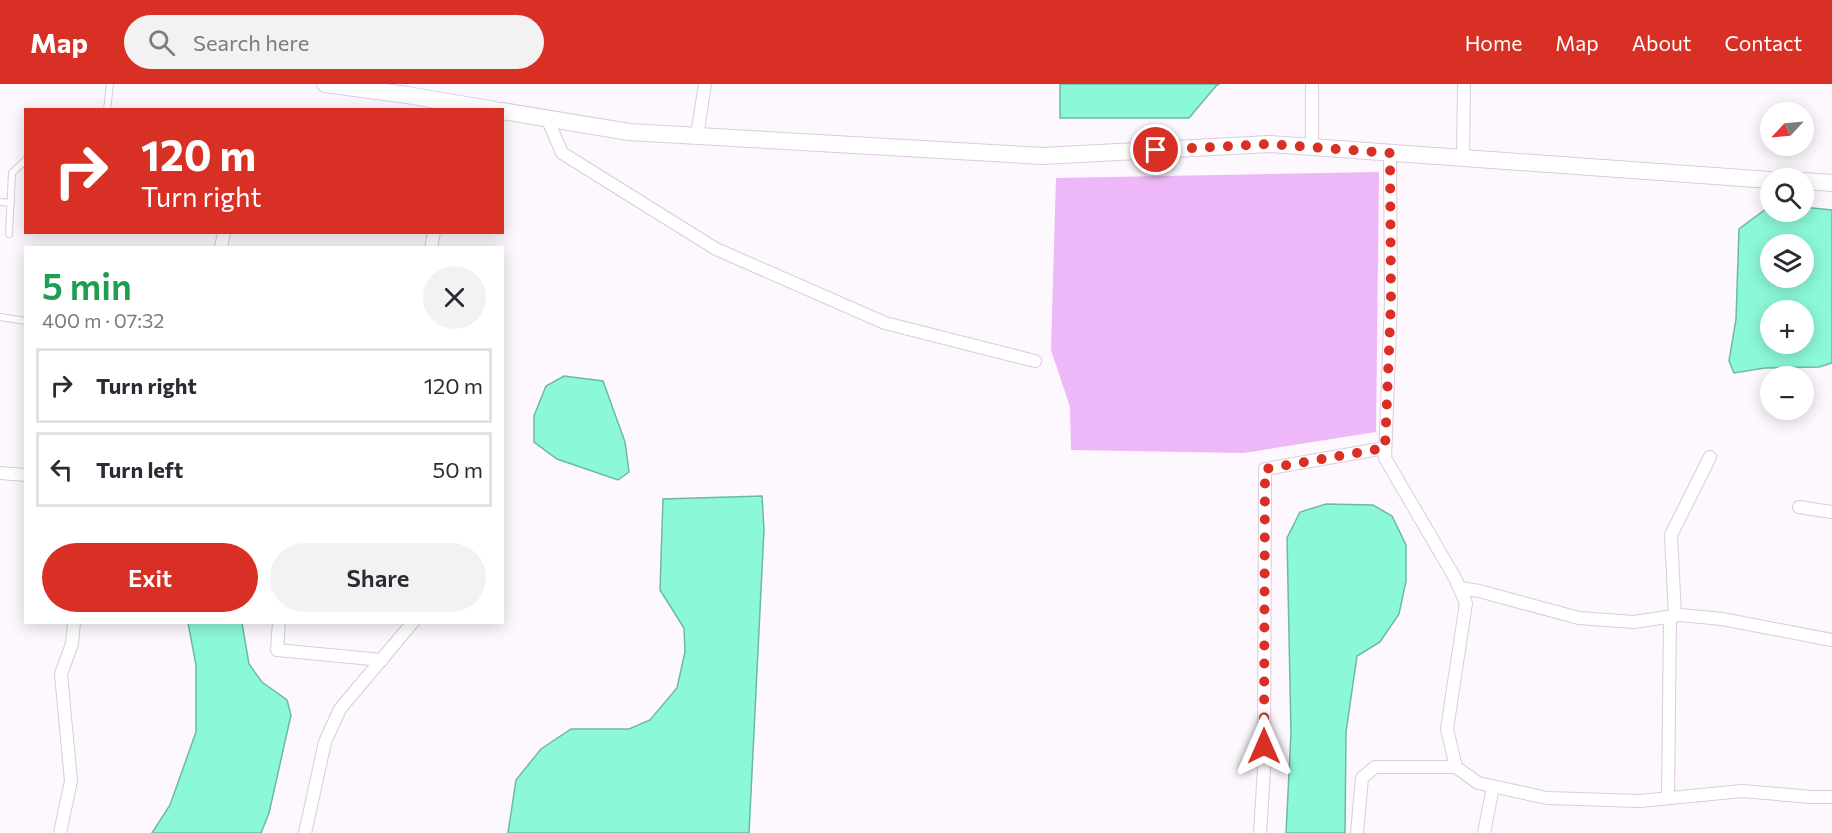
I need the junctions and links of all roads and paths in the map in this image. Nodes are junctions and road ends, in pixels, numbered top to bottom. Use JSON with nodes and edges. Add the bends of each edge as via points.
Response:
{"nodes":[{"id":1,"x":110,"y":84,"type":"edge"},
{"id":2,"x":325,"y":84,"type":"edge"},
{"id":3,"x":705,"y":84,"type":"edge"},
{"id":4,"x":1312,"y":84,"type":"edge"},
{"id":5,"x":1464,"y":84,"type":"edge"},
{"id":6,"x":408,"y":89,"type":"edge"},
{"id":7,"x":107,"y":108,"type":"edge"},
{"id":8,"x":484,"y":108,"type":"edge"},
{"id":9,"x":504,"y":111,"type":"edge"},
{"id":10,"x":547,"y":118,"type":"junction"},
{"id":11,"x":697,"y":136,"type":"junction"},
{"id":12,"x":1312,"y":148,"type":"junction"},
{"id":13,"x":1390,"y":153,"type":"junction"},
{"id":14,"x":1463,"y":159,"type":"junction"},
{"id":15,"x":24,"y":162,"type":"edge"},
{"id":16,"x":1760,"y":179,"type":"edge"},
{"id":17,"x":1814,"y":182,"type":"edge"},
{"id":18,"x":1832,"y":183,"type":"edge"},
{"id":19,"x":0,"y":202,"type":"edge"},
{"id":20,"x":11,"y":203,"type":"junction"},
{"id":21,"x":9,"y":234,"type":"dead end"},
{"id":22,"x":0,"y":317,"type":"edge"},
{"id":23,"x":24,"y":321,"type":"edge"},
{"id":24,"x":1035,"y":361,"type":"dead end"},
{"id":25,"x":1385,"y":448,"type":"junction"},
{"id":26,"x":1710,"y":457,"type":"dead end"},
{"id":27,"x":0,"y":472,"type":"edge"},
{"id":28,"x":24,"y":475,"type":"edge"},
{"id":29,"x":1799,"y":507,"type":"dead end"},
{"id":30,"x":1832,"y":512,"type":"edge"},
{"id":31,"x":1460,"y":588,"type":"junction"},
{"id":32,"x":1672,"y":617,"type":"junction"},
{"id":33,"x":74,"y":624,"type":"edge"},
{"id":34,"x":279,"y":624,"type":"edge"},
{"id":35,"x":411,"y":624,"type":"edge"},
{"id":36,"x":1832,"y":639,"type":"edge"},
{"id":37,"x":382,"y":660,"type":"junction"},
{"id":38,"x":1456,"y":767,"type":"junction"},
{"id":39,"x":1493,"y":787,"type":"junction"},
{"id":40,"x":1832,"y":797,"type":"edge"},
{"id":41,"x":1668,"y":798,"type":"junction"},
{"id":42,"x":60,"y":833,"type":"edge"},
{"id":43,"x":305,"y":833,"type":"edge"},
{"id":44,"x":1260,"y":833,"type":"edge"},
{"id":45,"x":1357,"y":833,"type":"edge"},
{"id":46,"x":1484,"y":833,"type":"edge"}],
"edges":[{"from":1,"to":7,"type":"lane"},
{"from":2,"to":6,"type":"main road"},
{"from":3,"to":11,"type":"street"},
{"from":4,"to":12,"type":"street"},
{"from":5,"to":14,"type":"street"},
{"from":6,"to":8,"type":"main road"},
{"from":9,"to":10,"type":"main road"},
{"from":10,"to":11,"type":"main road","via":[[629,132]]},
{"from":10,"to":24,"type":"street","via":[[562,153],[717,249],[885,323]]},
{"from":11,"to":12,"type":"main road","via":[[1042,156],[1269,144]]},
{"from":12,"to":13,"type":"main road"},
{"from":13,"to":14,"type":"main road"},
{"from":13,"to":25,"type":"street","via":[[1391,301]]},
{"from":14,"to":16,"type":"main road"},
{"from":15,"to":20,"type":"lane","via":[[12,173]]},
{"from":17,"to":18,"type":"main road"},
{"from":19,"to":20,"type":"lane"},
{"from":20,"to":21,"type":"lane"},
{"from":22,"to":23,"type":"lane"},
{"from":25,"to":31,"type":"street","via":[[1385,458]]},
{"from":25,"to":44,"type":"street","via":[[1265,469],[1264,769]]},
{"from":26,"to":32,"type":"street","via":[[1671,535]]},
{"from":27,"to":28,"type":"street"},
{"from":29,"to":30,"type":"street"},
{"from":31,"to":32,"type":"street","via":[[1579,618],[1634,622]]},
{"from":31,"to":38,"type":"street","via":[[1466,603],[1447,729]]},
{"from":32,"to":36,"type":"street","via":[[1722,619]]},
{"from":32,"to":41,"type":"street"},
{"from":33,"to":42,"type":"street","via":[[72,644],[61,674],[71,781]]},
{"from":34,"to":37,"type":"street","via":[[277,650]]},
{"from":35,"to":37,"type":"street"},
{"from":37,"to":43,"type":"street","via":[[340,709],[325,742]]},
{"from":38,"to":39,"type":"street","via":[[1478,783]]},
{"from":38,"to":45,"type":"street","via":[[1375,767],[1362,778]]},
{"from":39,"to":41,"type":"street","via":[[1546,798]]},
{"from":39,"to":46,"type":"street"},
{"from":40,"to":41,"type":"street","via":[[1742,792]]}]}
